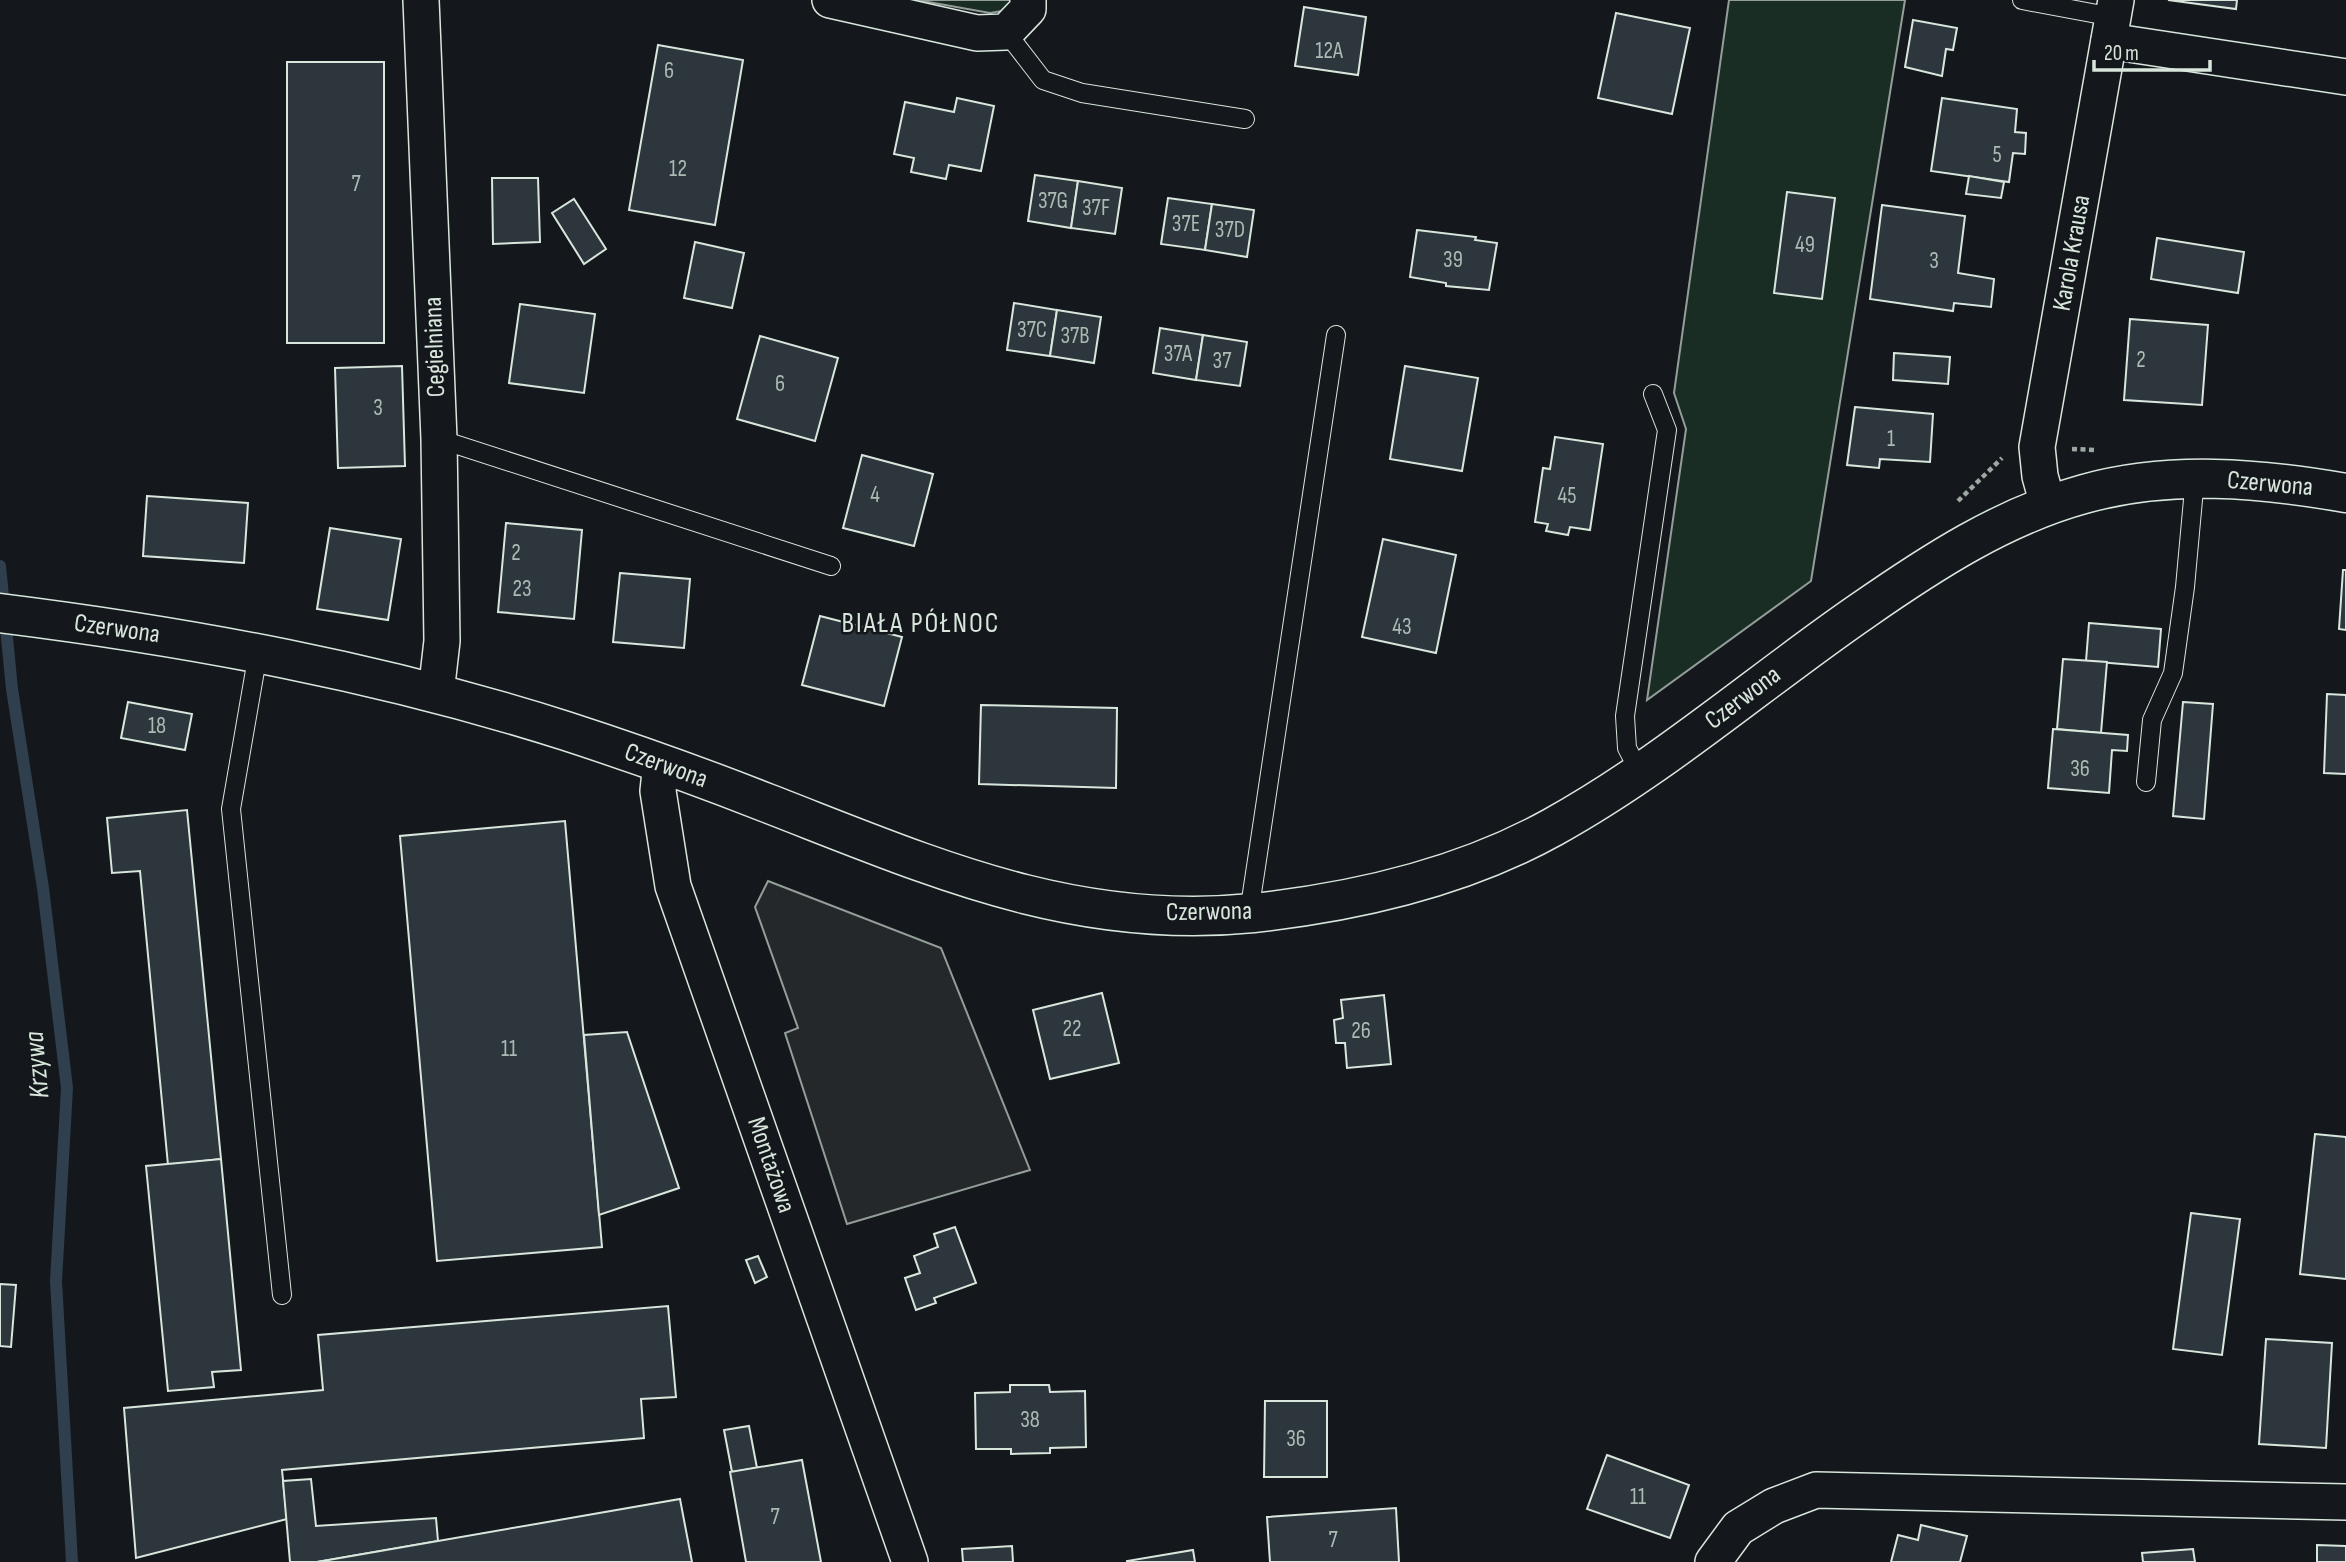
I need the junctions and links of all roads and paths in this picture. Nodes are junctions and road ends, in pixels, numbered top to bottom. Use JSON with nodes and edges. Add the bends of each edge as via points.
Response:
{"nodes":[{"id":1,"x":421,"y":0,"type":"edge"},
{"id":2,"x":830,"y":0,"type":"edge"},
{"id":3,"x":1028,"y":0,"type":"edge"},
{"id":4,"x":2022,"y":0,"type":"edge"},
{"id":5,"x":2113,"y":19,"type":"edge"},
{"id":6,"x":1006,"y":32,"type":"junction"},
{"id":7,"x":2346,"y":77,"type":"edge"},
{"id":8,"x":1245,"y":119,"type":"dead end"},
{"id":9,"x":1336,"y":335,"type":"dead end"},
{"id":10,"x":1653,"y":394,"type":"dead end"},
{"id":11,"x":439,"y":439,"type":"junction"},
{"id":12,"x":2037,"y":447,"type":"junction"},
{"id":13,"x":2101,"y":450,"type":"dead end"},
{"id":14,"x":2195,"y":478,"type":"junction"},
{"id":15,"x":2346,"y":493,"type":"edge"},
{"id":16,"x":2048,"y":505,"type":"junction"},
{"id":17,"x":1951,"y":509,"type":"dead end"},
{"id":18,"x":831,"y":566,"type":"dead end"},
{"id":19,"x":0,"y":613,"type":"edge"},
{"id":20,"x":258,"y":653,"type":"junction"},
{"id":21,"x":436,"y":693,"type":"junction"},
{"id":22,"x":661,"y":763,"type":"junction"},
{"id":23,"x":1640,"y":774,"type":"junction"},
{"id":24,"x":2147,"y":782,"type":"dead end"},
{"id":25,"x":1249,"y":913,"type":"junction"},
{"id":26,"x":282,"y":1295,"type":"dead end"},
{"id":27,"x":2346,"y":1502,"type":"edge"},
{"id":28,"x":910,"y":1562,"type":"edge"},
{"id":29,"x":1713,"y":1562,"type":"edge"}],
"edges":[{"from":1,"to":11,"type":"street","name":"Cegielniana"},
{"from":2,"to":6,"type":"street","via":[[977,33]]},
{"from":3,"to":6,"type":"street","via":[[1028,9]]},
{"from":4,"to":5,"type":"lane"},
{"from":5,"to":7,"type":"street"},
{"from":5,"to":12,"type":"street","name":"Karola Krausa"},
{"from":6,"to":8,"type":"lane","via":[[1043,80],[1082,93]]},
{"from":9,"to":25,"type":"lane"},
{"from":10,"to":23,"type":"lane","via":[[1667,430],[1625,716],[1627,748]]},
{"from":11,"to":18,"type":"lane"},
{"from":11,"to":21,"type":"street","name":"Cegielniana","via":[[442,641]]},
{"from":12,"to":13,"type":"path"},
{"from":12,"to":16,"type":"street","name":"Karola Krausa"},
{"from":12,"to":17,"type":"path","via":[[2015,446]]},
{"from":14,"to":15,"type":"street","name":"Czerwona","via":[[2265,481]]},
{"from":14,"to":16,"type":"street","name":"Czerwona","via":[[2122,486]]},
{"from":14,"to":24,"type":"lane","via":[[2174,673],[2152,720]]},
{"from":16,"to":23,"type":"street","name":"Czerwona","via":[[1938,559]]},
{"from":19,"to":20,"type":"street","name":"Czerwona","via":[[149,632]]},
{"from":20,"to":21,"type":"street","name":"Czerwona"},
{"from":20,"to":26,"type":"lane","via":[[231,809]]},
{"from":21,"to":22,"type":"street","name":"Czerwona"},
{"from":22,"to":25,"type":"street","name":"Czerwona","via":[[959,877],[1027,897],[1094,909],[1173,915]]},
{"from":22,"to":28,"type":"street","name":"Montażowa","via":[[658,791],[673,886]]},
{"from":23,"to":25,"type":"street","name":"Czerwona","via":[[1547,831],[1424,880]]},
{"from":27,"to":29,"type":"street","via":[[1816,1490],[1774,1506],[1738,1528]]}]}
